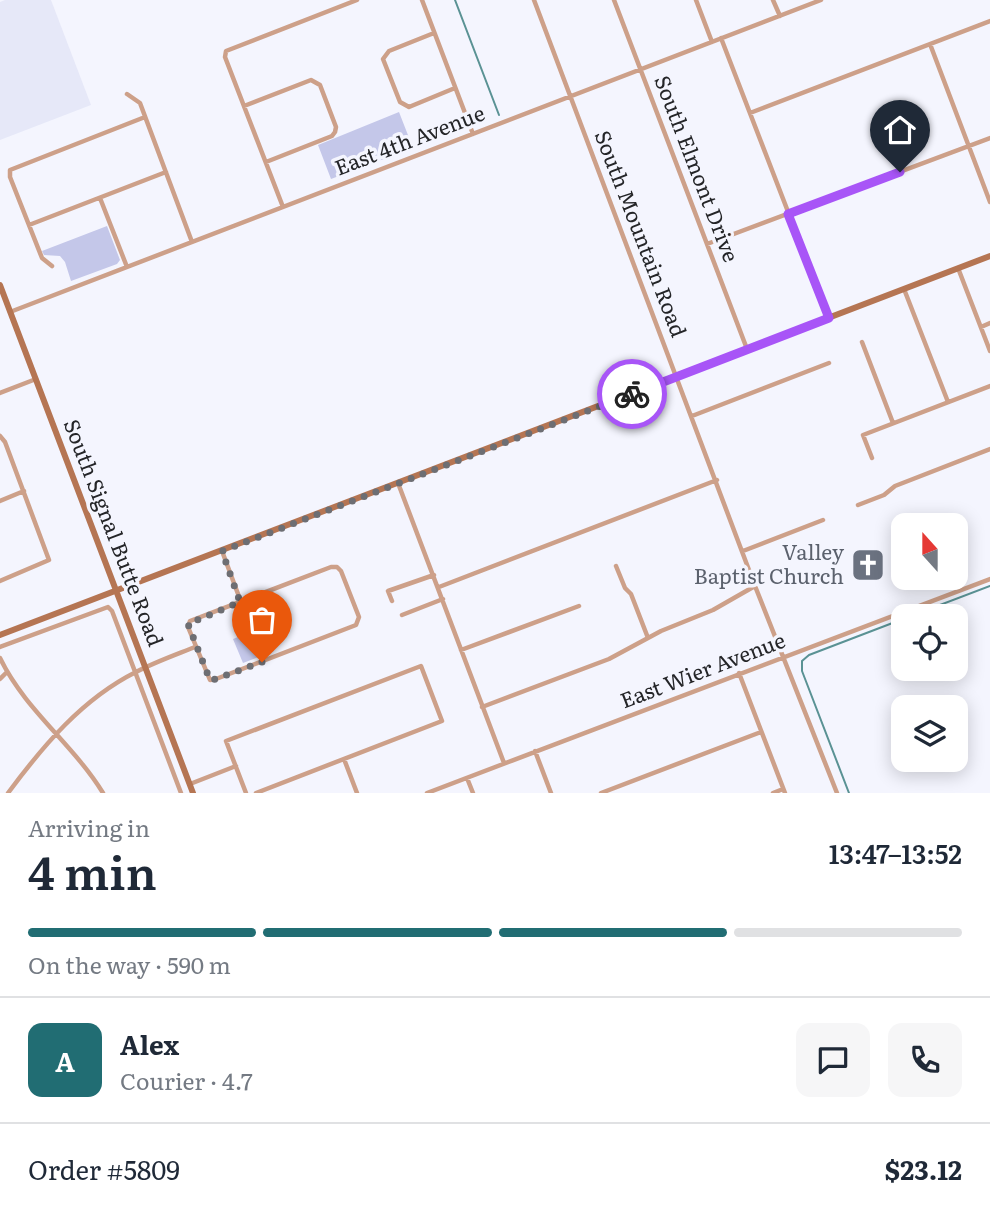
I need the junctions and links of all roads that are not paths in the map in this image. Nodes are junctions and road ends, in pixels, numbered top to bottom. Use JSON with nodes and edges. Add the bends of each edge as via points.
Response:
{"nodes":[{"id":1,"x":357,"y":0,"type":"edge"},
{"id":2,"x":422,"y":0,"type":"edge"},
{"id":3,"x":534,"y":0,"type":"edge"},
{"id":4,"x":614,"y":0,"type":"edge"},
{"id":5,"x":696,"y":0,"type":"edge"},
{"id":6,"x":772,"y":0,"type":"edge"},
{"id":7,"x":818,"y":1,"type":"edge"},
{"id":8,"x":780,"y":16,"type":"junction"},
{"id":9,"x":990,"y":21,"type":"edge"},
{"id":10,"x":434,"y":33,"type":"junction"},
{"id":11,"x":721,"y":38,"type":"junction"},
{"id":12,"x":712,"y":42,"type":"junction"},
{"id":13,"x":930,"y":44,"type":"junction"},
{"id":14,"x":641,"y":69,"type":"junction"},
{"id":15,"x":456,"y":88,"type":"junction"},
{"id":16,"x":127,"y":94,"type":"dead end"},
{"id":17,"x":571,"y":96,"type":"junction"},
{"id":18,"x":244,"y":106,"type":"junction"},
{"id":19,"x":750,"y":113,"type":"junction"},
{"id":20,"x":145,"y":117,"type":"junction"},
{"id":21,"x":473,"y":134,"type":"junction"},
{"id":22,"x":990,"y":138,"type":"edge"},
{"id":23,"x":968,"y":146,"type":"junction"},
{"id":24,"x":265,"y":162,"type":"junction"},
{"id":25,"x":166,"y":172,"type":"junction"},
{"id":26,"x":100,"y":198,"type":"junction"},
{"id":27,"x":990,"y":202,"type":"edge"},
{"id":28,"x":283,"y":207,"type":"junction"},
{"id":29,"x":788,"y":214,"type":"junction"},
{"id":30,"x":29,"y":225,"type":"junction"},
{"id":31,"x":192,"y":242,"type":"junction"},
{"id":32,"x":707,"y":244,"type":"junction"},
{"id":33,"x":990,"y":256,"type":"edge"},
{"id":34,"x":52,"y":266,"type":"dead end"},
{"id":35,"x":127,"y":267,"type":"junction"},
{"id":36,"x":958,"y":268,"type":"junction"},
{"id":37,"x":0,"y":285,"type":"edge"},
{"id":38,"x":904,"y":289,"type":"junction"},
{"id":39,"x":10,"y":312,"type":"junction"},
{"id":40,"x":829,"y":318,"type":"junction"},
{"id":41,"x":990,"y":323,"type":"edge"},
{"id":42,"x":981,"y":327,"type":"junction"},
{"id":43,"x":862,"y":342,"type":"dead end"},
{"id":44,"x":747,"y":349,"type":"junction"},
{"id":45,"x":990,"y":351,"type":"edge"},
{"id":46,"x":829,"y":363,"type":"dead end"},
{"id":47,"x":677,"y":376,"type":"junction"},
{"id":48,"x":36,"y":379,"type":"junction"},
{"id":49,"x":990,"y":386,"type":"edge"},
{"id":50,"x":0,"y":393,"type":"edge"},
{"id":51,"x":948,"y":402,"type":"junction"},
{"id":52,"x":692,"y":416,"type":"junction"},
{"id":53,"x":893,"y":423,"type":"junction"},
{"id":54,"x":1,"y":436,"type":"edge"},
{"id":55,"x":990,"y":449,"type":"edge"},
{"id":56,"x":872,"y":458,"type":"dead end"},
{"id":57,"x":717,"y":480,"type":"junction"},
{"id":58,"x":398,"y":483,"type":"junction"},
{"id":59,"x":24,"y":491,"type":"junction"},
{"id":60,"x":0,"y":501,"type":"edge"},
{"id":61,"x":858,"y":505,"type":"dead end"},
{"id":62,"x":823,"y":520,"type":"dead end"},
{"id":63,"x":222,"y":551,"type":"junction"},
{"id":64,"x":743,"y":551,"type":"junction"},
{"id":65,"x":616,"y":566,"type":"dead end"},
{"id":66,"x":434,"y":575,"type":"junction"},
{"id":67,"x":990,"y":579,"type":"edge"},
{"id":68,"x":0,"y":581,"type":"edge"},
{"id":69,"x":755,"y":586,"type":"junction"},
{"id":70,"x":439,"y":587,"type":"junction"},
{"id":71,"x":116,"y":591,"type":"junction"},
{"id":72,"x":443,"y":599,"type":"junction"},
{"id":73,"x":392,"y":601,"type":"dead end"},
{"id":74,"x":240,"y":602,"type":"junction"},
{"id":75,"x":579,"y":606,"type":"dead end"},
{"id":76,"x":402,"y":615,"type":"dead end"},
{"id":77,"x":0,"y":635,"type":"edge"},
{"id":78,"x":648,"y":638,"type":"junction"},
{"id":79,"x":0,"y":647,"type":"edge"},
{"id":80,"x":195,"y":647,"type":"junction"},
{"id":81,"x":461,"y":650,"type":"junction"},
{"id":82,"x":784,"y":656,"type":"junction"},
{"id":83,"x":0,"y":658,"type":"edge"},
{"id":84,"x":145,"y":667,"type":"junction"},
{"id":85,"x":7,"y":672,"type":"junction"},
{"id":86,"x":135,"y":672,"type":"junction"},
{"id":87,"x":739,"y":673,"type":"junction"},
{"id":88,"x":0,"y":679,"type":"edge"},
{"id":89,"x":482,"y":707,"type":"junction"},
{"id":90,"x":761,"y":732,"type":"junction"},
{"id":91,"x":55,"y":733,"type":"junction"},
{"id":92,"x":536,"y":751,"type":"junction"},
{"id":93,"x":344,"y":759,"type":"junction"},
{"id":94,"x":504,"y":764,"type":"junction"},
{"id":95,"x":236,"y":766,"type":"junction"},
{"id":96,"x":467,"y":778,"type":"junction"},
{"id":97,"x":190,"y":784,"type":"junction"},
{"id":98,"x":784,"y":791,"type":"edge"},
{"id":99,"x":8,"y":793,"type":"edge"},
{"id":100,"x":103,"y":793,"type":"edge"},
{"id":101,"x":181,"y":793,"type":"edge"},
{"id":102,"x":193,"y":793,"type":"edge"},
{"id":103,"x":246,"y":793,"type":"edge"},
{"id":104,"x":256,"y":793,"type":"edge"},
{"id":105,"x":357,"y":793,"type":"edge"},
{"id":106,"x":427,"y":793,"type":"edge"},
{"id":107,"x":473,"y":793,"type":"edge"},
{"id":108,"x":551,"y":793,"type":"edge"},
{"id":109,"x":601,"y":793,"type":"edge"},
{"id":110,"x":773,"y":793,"type":"edge"},
{"id":111,"x":837,"y":793,"type":"edge"}],
"edges":[{"from":1,"to":18,"type":"street","via":[[226,51]]},
{"from":2,"to":10,"type":"street"},
{"from":3,"to":17,"type":"street","name":"South Mountain Road"},
{"from":4,"to":14,"type":"street","name":"South Elmont Drive"},
{"from":5,"to":12,"type":"street"},
{"from":6,"to":8,"type":"street"},
{"from":7,"to":8,"type":"street","name":"East 4th Avenue"},
{"from":8,"to":11,"type":"street","name":"East 4th Avenue"},
{"from":9,"to":13,"type":"street"},
{"from":10,"to":15,"type":"street"},
{"from":10,"to":15,"type":"street","via":[[384,55],[400,102],[409,107]]},
{"from":11,"to":12,"type":"street","name":"East 4th Avenue"},
{"from":11,"to":19,"type":"street"},
{"from":12,"to":14,"type":"street","name":"East 4th Avenue"},
{"from":13,"to":19,"type":"street"},
{"from":13,"to":23,"type":"street"},
{"from":14,"to":17,"type":"street","name":"East 4th Avenue"},
{"from":14,"to":32,"type":"street","name":"South Elmont Drive"},
{"from":15,"to":21,"type":"street"},
{"from":16,"to":20,"type":"street","via":[[140,103]]},
{"from":17,"to":21,"type":"street","name":"East 4th Avenue"},
{"from":17,"to":47,"type":"street","name":"South Mountain Road"},
{"from":18,"to":24,"type":"street"},
{"from":18,"to":24,"type":"street","via":[[311,80],[320,85],[332,116],[335,132]]},
{"from":19,"to":29,"type":"street"},
{"from":20,"to":25,"type":"street"},
{"from":20,"to":30,"type":"street","via":[[10,170]]},
{"from":21,"to":28,"type":"street","name":"East 4th Avenue"},
{"from":22,"to":23,"type":"street"},
{"from":23,"to":27,"type":"street"},
{"from":23,"to":29,"type":"street"},
{"from":24,"to":28,"type":"street"},
{"from":25,"to":26,"type":"street"},
{"from":25,"to":31,"type":"street"},
{"from":26,"to":30,"type":"street"},
{"from":26,"to":35,"type":"street"},
{"from":28,"to":31,"type":"street","name":"East 4th Avenue"},
{"from":29,"to":32,"type":"street"},
{"from":29,"to":40,"type":"street"},
{"from":30,"to":34,"type":"street","via":[[42,258]]},
{"from":31,"to":35,"type":"street","name":"East 4th Avenue"},
{"from":32,"to":44,"type":"street","name":"South Elmont Drive"},
{"from":33,"to":36,"type":"main road"},
{"from":35,"to":39,"type":"street","name":"East 4th Avenue"},
{"from":36,"to":38,"type":"main road"},
{"from":36,"to":42,"type":"street"},
{"from":37,"to":39,"type":"main road","name":"South Signal Butte Road"},
{"from":38,"to":40,"type":"main road"},
{"from":38,"to":51,"type":"street"},
{"from":39,"to":48,"type":"main road","name":"South Signal Butte Road"},
{"from":40,"to":44,"type":"main road"},
{"from":41,"to":42,"type":"street"},
{"from":42,"to":45,"type":"street"},
{"from":43,"to":53,"type":"street"},
{"from":44,"to":47,"type":"main road"},
{"from":46,"to":52,"type":"street"},
{"from":47,"to":52,"type":"street","name":"South Mountain Road"},
{"from":47,"to":58,"type":"main road"},
{"from":48,"to":50,"type":"street"},
{"from":48,"to":71,"type":"main road","name":"South Signal Butte Road"},
{"from":49,"to":51,"type":"street"},
{"from":51,"to":53,"type":"street"},
{"from":52,"to":57,"type":"street","name":"South Mountain Road"},
{"from":53,"to":56,"type":"street","via":[[863,435]]},
{"from":54,"to":59,"type":"street"},
{"from":55,"to":61,"type":"street"},
{"from":57,"to":64,"type":"street","name":"South Mountain Road"},
{"from":57,"to":70,"type":"street"},
{"from":58,"to":63,"type":"main road"},
{"from":58,"to":66,"type":"street"},
{"from":59,"to":60,"type":"street"},
{"from":59,"to":68,"type":"street","via":[[49,560]]},
{"from":62,"to":64,"type":"street"},
{"from":63,"to":71,"type":"main road"},
{"from":63,"to":74,"type":"street"},
{"from":64,"to":69,"type":"street","name":"South Mountain Road"},
{"from":65,"to":78,"type":"street"},
{"from":66,"to":70,"type":"street"},
{"from":66,"to":73,"type":"street","via":[[388,591]]},
{"from":67,"to":82,"type":"street","name":"East Wier Avenue"},
{"from":69,"to":78,"type":"street"},
{"from":69,"to":82,"type":"street","name":"South Mountain Road"},
{"from":70,"to":72,"type":"street"},
{"from":71,"to":77,"type":"main road"},
{"from":71,"to":84,"type":"main road","name":"South Signal Butte Road"},
{"from":72,"to":76,"type":"street"},
{"from":72,"to":81,"type":"street"},
{"from":74,"to":80,"type":"street","via":[[188,624]]},
{"from":74,"to":80,"type":"street","via":[[337,567],[359,617],[358,622],[328,636],[216,679],[210,680]]},
{"from":75,"to":81,"type":"street"},
{"from":78,"to":89,"type":"street","via":[[609,659]]},
{"from":79,"to":86,"type":"street","name":"South Signal Butte Road","via":[[108,607]]},
{"from":80,"to":84,"type":"street"},
{"from":81,"to":89,"type":"street"},
{"from":82,"to":87,"type":"street","name":"East Wier Avenue"},
{"from":82,"to":111,"type":"street","name":"South Mountain Road"},
{"from":83,"to":85,"type":"street"},
{"from":84,"to":86,"type":"street"},
{"from":84,"to":97,"type":"main road","name":"South Signal Butte Road"},
{"from":85,"to":88,"type":"street"},
{"from":85,"to":91,"type":"street"},
{"from":86,"to":91,"type":"street"},
{"from":86,"to":101,"type":"street","name":"South Signal Butte Road"},
{"from":87,"to":90,"type":"street"},
{"from":87,"to":92,"type":"street","name":"East Wier Avenue"},
{"from":89,"to":94,"type":"street"},
{"from":90,"to":98,"type":"street"},
{"from":90,"to":109,"type":"street"},
{"from":91,"to":99,"type":"street"},
{"from":91,"to":100,"type":"street"},
{"from":92,"to":94,"type":"street","name":"East Wier Avenue"},
{"from":92,"to":108,"type":"street"},
{"from":93,"to":95,"type":"street","via":[[442,721],[421,666],[226,741]]},
{"from":93,"to":104,"type":"street"},
{"from":93,"to":105,"type":"street"},
{"from":94,"to":96,"type":"street","name":"East Wier Avenue"},
{"from":95,"to":97,"type":"street"},
{"from":95,"to":103,"type":"street"},
{"from":96,"to":106,"type":"street","name":"East Wier Avenue"},
{"from":96,"to":107,"type":"street"},
{"from":97,"to":102,"type":"main road","name":"South Signal Butte Road"},
{"from":98,"to":110,"type":"street"}]}
